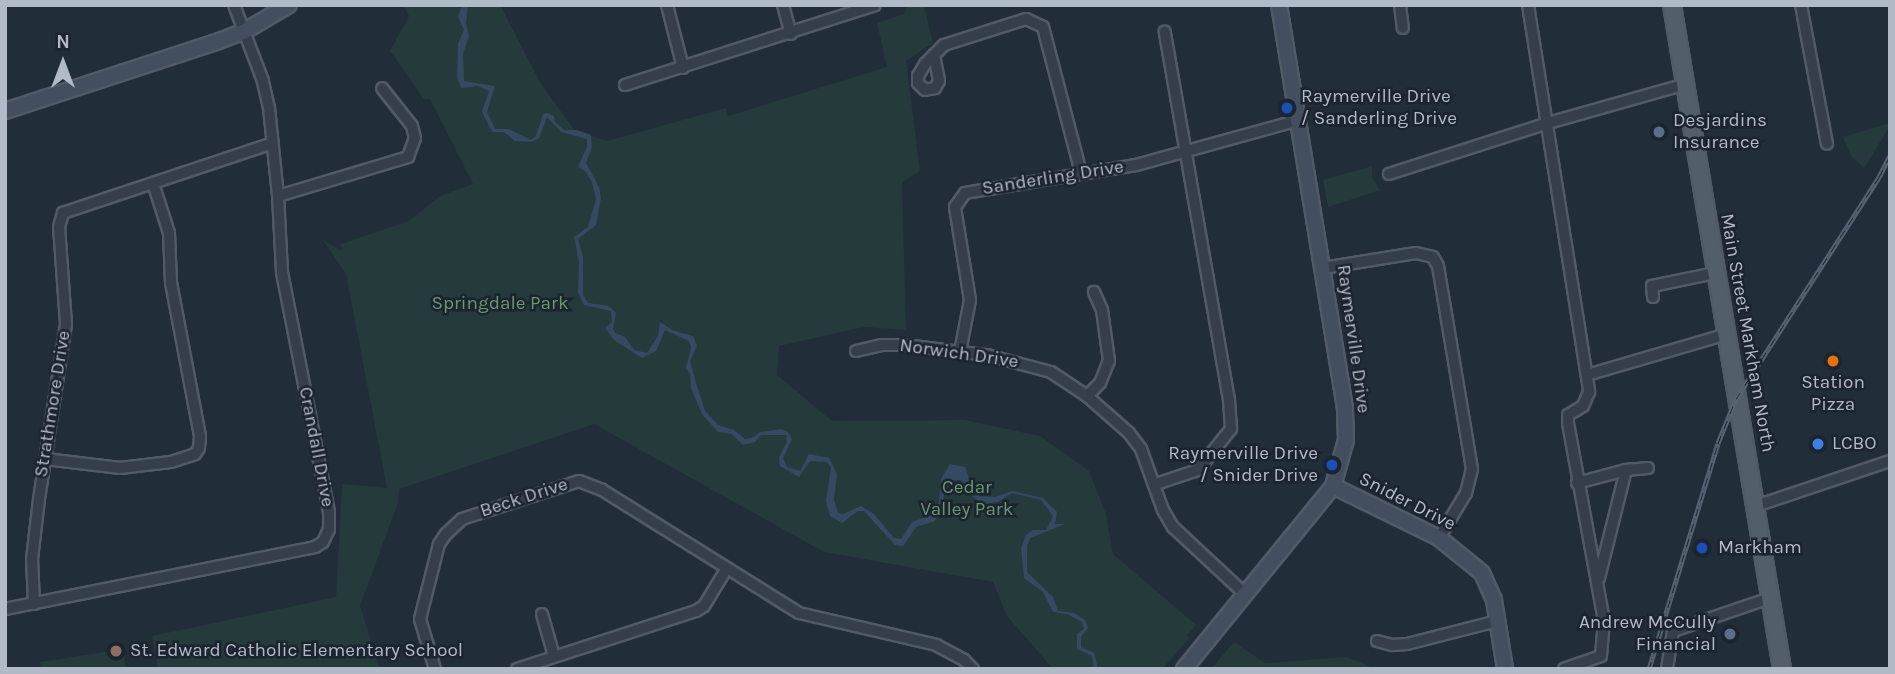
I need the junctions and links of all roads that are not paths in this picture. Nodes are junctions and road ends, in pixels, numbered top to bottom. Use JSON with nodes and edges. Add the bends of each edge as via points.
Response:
{"nodes":[{"id":1,"x":234,"y":5,"type":"edge"},
{"id":2,"x":289,"y":5,"type":"edge"},
{"id":3,"x":667,"y":5,"type":"edge"},
{"id":4,"x":783,"y":5,"type":"edge"},
{"id":5,"x":875,"y":5,"type":"edge"},
{"id":6,"x":1279,"y":5,"type":"edge"},
{"id":7,"x":1400,"y":5,"type":"edge"},
{"id":8,"x":1528,"y":5,"type":"edge"},
{"id":9,"x":1672,"y":5,"type":"edge"},
{"id":10,"x":1801,"y":5,"type":"edge"},
{"id":11,"x":1403,"y":28,"type":"dead end"},
{"id":12,"x":245,"y":31,"type":"junction"},
{"id":13,"x":1165,"y":32,"type":"dead end"},
{"id":14,"x":791,"y":34,"type":"junction"},
{"id":15,"x":934,"y":55,"type":"dead end"},
{"id":16,"x":683,"y":68,"type":"junction"},
{"id":17,"x":1686,"y":84,"type":"junction"},
{"id":18,"x":625,"y":85,"type":"dead end"},
{"id":19,"x":383,"y":88,"type":"dead end"},
{"id":20,"x":5,"y":111,"type":"edge"},
{"id":21,"x":1299,"y":120,"type":"junction"},
{"id":22,"x":1548,"y":122,"type":"junction"},
{"id":23,"x":270,"y":144,"type":"junction"},
{"id":24,"x":1827,"y":144,"type":"dead end"},
{"id":25,"x":1187,"y":153,"type":"junction"},
{"id":26,"x":1081,"y":173,"type":"junction"},
{"id":27,"x":1389,"y":174,"type":"dead end"},
{"id":28,"x":153,"y":183,"type":"junction"},
{"id":29,"x":278,"y":197,"type":"junction"},
{"id":30,"x":1323,"y":268,"type":"junction"},
{"id":31,"x":1716,"y":273,"type":"junction"},
{"id":32,"x":1094,"y":292,"type":"dead end"},
{"id":33,"x":1653,"y":297,"type":"dead end"},
{"id":34,"x":1727,"y":334,"type":"junction"},
{"id":35,"x":856,"y":351,"type":"dead end"},
{"id":36,"x":960,"y":352,"type":"junction"},
{"id":37,"x":1587,"y":375,"type":"junction"},
{"id":38,"x":1087,"y":396,"type":"junction"},
{"id":39,"x":45,"y":459,"type":"junction"},
{"id":40,"x":1890,"y":461,"type":"edge"},
{"id":41,"x":1648,"y":468,"type":"dead end"},
{"id":42,"x":1626,"y":470,"type":"junction"},
{"id":43,"x":1577,"y":483,"type":"junction"},
{"id":44,"x":1156,"y":484,"type":"junction"},
{"id":45,"x":1333,"y":486,"type":"junction"},
{"id":46,"x":1756,"y":506,"type":"junction"},
{"id":47,"x":1439,"y":538,"type":"junction"},
{"id":48,"x":727,"y":568,"type":"junction"},
{"id":49,"x":1598,"y":582,"type":"junction"},
{"id":50,"x":1246,"y":595,"type":"junction"},
{"id":51,"x":1770,"y":598,"type":"junction"},
{"id":52,"x":34,"y":604,"type":"junction"},
{"id":53,"x":5,"y":609,"type":"edge"},
{"id":54,"x":542,"y":614,"type":"dead end"},
{"id":55,"x":1497,"y":621,"type":"junction"},
{"id":56,"x":1377,"y":641,"type":"dead end"},
{"id":57,"x":554,"y":656,"type":"junction"},
{"id":58,"x":435,"y":669,"type":"edge"},
{"id":59,"x":517,"y":669,"type":"edge"},
{"id":60,"x":973,"y":669,"type":"edge"},
{"id":61,"x":1184,"y":669,"type":"edge"},
{"id":62,"x":1506,"y":669,"type":"edge"},
{"id":63,"x":1564,"y":669,"type":"edge"},
{"id":64,"x":1667,"y":669,"type":"edge"},
{"id":65,"x":1782,"y":669,"type":"edge"}],
"edges":[{"from":1,"to":12,"type":"street","name":"Crandall Drive"},
{"from":2,"to":12,"type":"street"},
{"from":3,"to":16,"type":"street"},
{"from":4,"to":14,"type":"street"},
{"from":5,"to":14,"type":"street"},
{"from":6,"to":21,"type":"street","name":"Raymerville Drive"},
{"from":7,"to":11,"type":"street"},
{"from":8,"to":22,"type":"street"},
{"from":9,"to":17,"type":"main road","name":"Main Street Markham North"},
{"from":10,"to":24,"type":"street"},
{"from":12,"to":20,"type":"street"},
{"from":12,"to":23,"type":"street","name":"Crandall Drive","via":[[269,107]]},
{"from":13,"to":25,"type":"street"},
{"from":14,"to":16,"type":"street"},
{"from":15,"to":26,"type":"street","via":[[944,45],[1015,21],[1034,20],[1042,27]]},
{"from":16,"to":18,"type":"street"},
{"from":17,"to":22,"type":"street"},
{"from":17,"to":31,"type":"main road","name":"Main Street Markham North"},
{"from":19,"to":29,"type":"street","via":[[412,126],[415,138],[408,157]]},
{"from":21,"to":25,"type":"street","name":"Sanderling Drive"},
{"from":21,"to":30,"type":"street","name":"Raymerville Drive"},
{"from":22,"to":27,"type":"street"},
{"from":22,"to":37,"type":"street"},
{"from":23,"to":28,"type":"street","name":"Strathmore Drive"},
{"from":23,"to":29,"type":"street","name":"Crandall Drive"},
{"from":25,"to":26,"type":"street","name":"Sanderling Drive"},
{"from":25,"to":44,"type":"street","via":[[1231,429],[1198,470]]},
{"from":26,"to":36,"type":"street","name":"Sanderling Drive","via":[[976,189],[959,198],[955,207],[970,300]]},
{"from":28,"to":39,"type":"street","name":"Strathmore Drive","via":[[63,213],[60,219],[66,324]]},
{"from":28,"to":39,"type":"street","via":[[169,233],[171,283],[199,448],[195,454],[171,462],[120,468]]},
{"from":29,"to":52,"type":"street","name":"Crandall Drive","via":[[282,272],[329,512],[323,542],[303,550]]},
{"from":30,"to":45,"type":"street","name":"Raymerville Drive","via":[[1346,425],[1343,459]]},
{"from":30,"to":47,"type":"street","via":[[1416,253],[1433,257],[1438,266],[1472,469],[1466,493]]},
{"from":31,"to":33,"type":"street","via":[[1652,286]]},
{"from":31,"to":34,"type":"main road","name":"Main Street Markham North"},
{"from":32,"to":38,"type":"street","via":[[1102,310],[1109,361],[1100,383]]},
{"from":34,"to":37,"type":"street"},
{"from":34,"to":46,"type":"main road","name":"Main Street Markham North"},
{"from":35,"to":36,"type":"street","name":"Norwich Drive","via":[[882,345]]},
{"from":36,"to":38,"type":"street","name":"Norwich Drive","via":[[1038,366]]},
{"from":37,"to":43,"type":"street","via":[[1587,401],[1568,415]]},
{"from":38,"to":44,"type":"street","name":"Norwich Drive","via":[[1129,433]]},
{"from":39,"to":52,"type":"street","name":"Strathmore Drive","via":[[32,559]]},
{"from":40,"to":46,"type":"street"},
{"from":41,"to":42,"type":"street"},
{"from":42,"to":43,"type":"street"},
{"from":42,"to":49,"type":"street"},
{"from":43,"to":49,"type":"street"},
{"from":44,"to":50,"type":"street","name":"Norwich Drive","via":[[1173,527]]},
{"from":45,"to":47,"type":"street","name":"Snider Drive"},
{"from":45,"to":50,"type":"street","name":"Raymerville Drive"},
{"from":46,"to":51,"type":"main road","name":"Main Street Markham North"},
{"from":47,"to":55,"type":"street","name":"Snider Drive","via":[[1482,573]]},
{"from":48,"to":57,"type":"street","via":[[704,606],[696,611]]},
{"from":48,"to":58,"type":"street","name":"Beck Drive","via":[[586,482],[572,482],[478,512],[462,519],[439,544],[424,595],[420,620]]},
{"from":48,"to":60,"type":"street","name":"Beck Drive","via":[[799,613],[936,645]]},
{"from":49,"to":63,"type":"street","via":[[1604,621],[1601,656]]},
{"from":50,"to":61,"type":"street","name":"Raymerville Drive"},
{"from":51,"to":64,"type":"street","via":[[1673,631]]},
{"from":51,"to":65,"type":"main road","name":"Main Street Markham North"},
{"from":52,"to":53,"type":"street","name":"Crandall Drive"},
{"from":54,"to":57,"type":"street"},
{"from":55,"to":56,"type":"street","via":[[1407,644]]},
{"from":55,"to":62,"type":"street","name":"Snider Drive"},
{"from":57,"to":59,"type":"street"}]}
